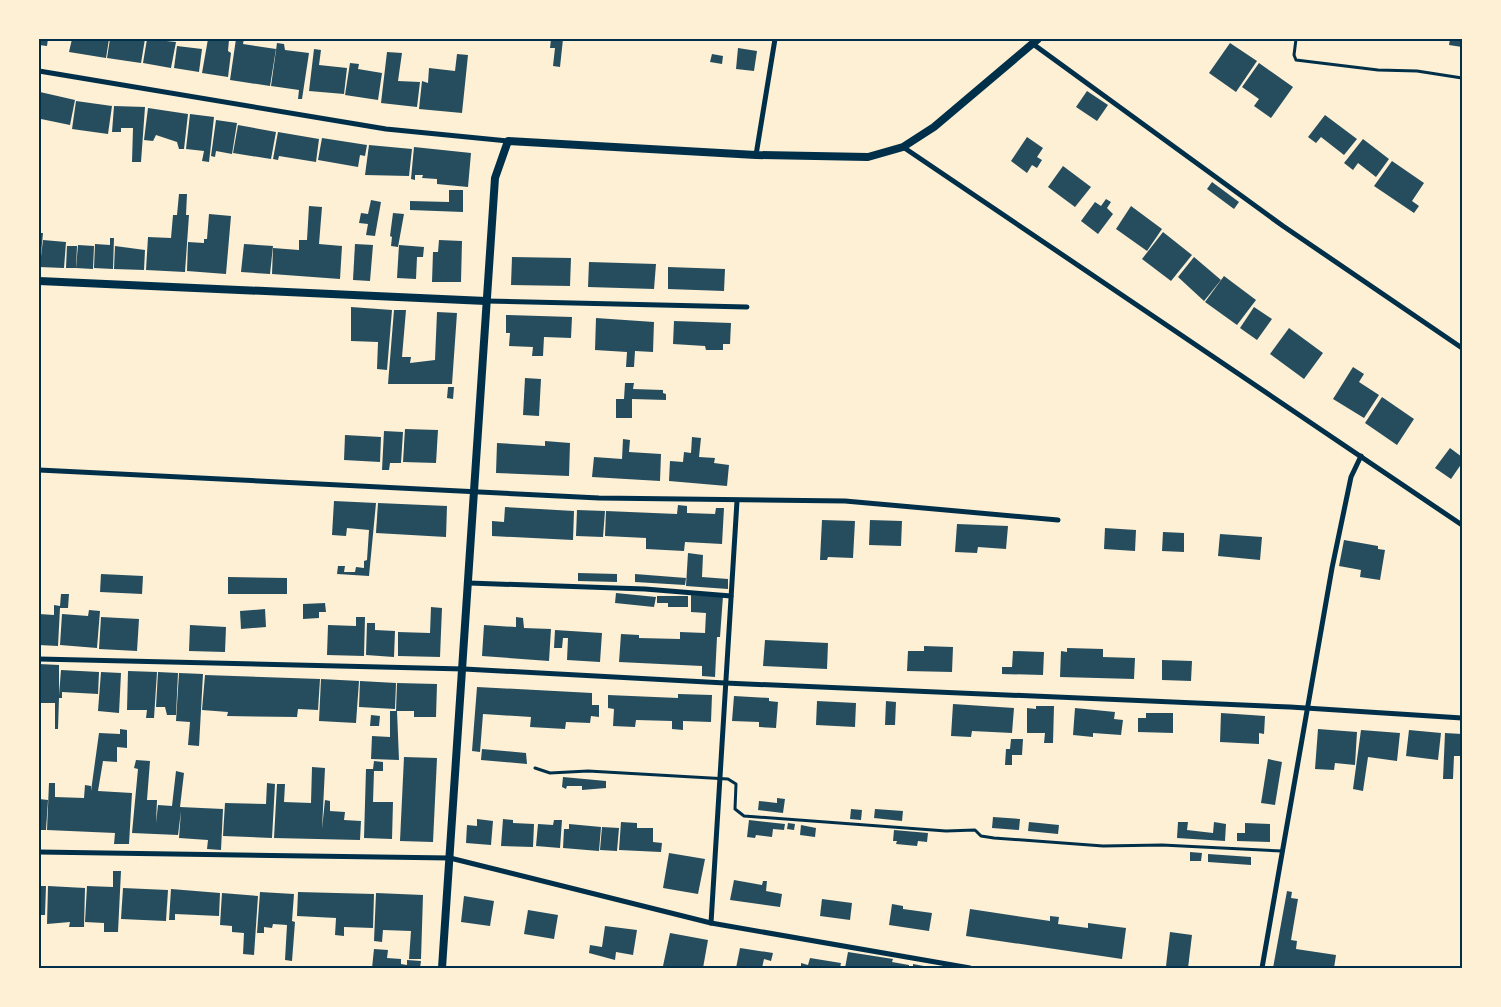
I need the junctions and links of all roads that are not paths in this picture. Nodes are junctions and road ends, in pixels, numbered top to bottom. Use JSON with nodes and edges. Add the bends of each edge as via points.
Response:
{"nodes":[{"id":1,"x":776,"y":39,"type":"edge"},
{"id":2,"x":1296,"y":39,"type":"edge"},
{"id":3,"x":1036,"y":41,"type":"edge"},
{"id":4,"x":39,"y":71,"type":"edge"},
{"id":5,"x":1462,"y":78,"type":"edge"},
{"id":6,"x":508,"y":141,"type":"junction"},
{"id":7,"x":903,"y":147,"type":"junction"},
{"id":8,"x":756,"y":155,"type":"junction"},
{"id":9,"x":39,"y":281,"type":"edge"},
{"id":10,"x":486,"y":300,"type":"junction"},
{"id":11,"x":747,"y":307,"type":"dead end"},
{"id":12,"x":1462,"y":348,"type":"edge"},
{"id":13,"x":1361,"y":456,"type":"junction"},
{"id":14,"x":39,"y":470,"type":"edge"},
{"id":15,"x":475,"y":492,"type":"junction"},
{"id":16,"x":737,"y":501,"type":"junction"},
{"id":17,"x":1058,"y":520,"type":"dead end"},
{"id":18,"x":1462,"y":525,"type":"edge"},
{"id":19,"x":469,"y":583,"type":"junction"},
{"id":20,"x":731,"y":596,"type":"junction"},
{"id":21,"x":39,"y":659,"type":"edge"},
{"id":22,"x":464,"y":669,"type":"junction"},
{"id":23,"x":725,"y":683,"type":"junction"},
{"id":24,"x":1308,"y":708,"type":"junction"},
{"id":25,"x":1462,"y":718,"type":"edge"},
{"id":26,"x":535,"y":768,"type":"dead end"},
{"id":27,"x":719,"y":779,"type":"junction"},
{"id":28,"x":1282,"y":851,"type":"junction"},
{"id":29,"x":39,"y":852,"type":"edge"},
{"id":30,"x":450,"y":858,"type":"junction"},
{"id":31,"x":711,"y":923,"type":"junction"},
{"id":32,"x":442,"y":968,"type":"edge"},
{"id":33,"x":970,"y":968,"type":"edge"},
{"id":34,"x":1262,"y":968,"type":"edge"}],
"edges":[{"from":1,"to":8,"type":"street"},
{"from":2,"to":5,"type":"lane","via":[[1296,60]]},
{"from":3,"to":7,"type":"street","via":[[934,127]]},
{"from":3,"to":12,"type":"street","via":[[1284,226]]},
{"from":4,"to":6,"type":"street","via":[[386,129]]},
{"from":6,"to":8,"type":"street"},
{"from":6,"to":10,"type":"street","via":[[495,178]]},
{"from":7,"to":8,"type":"street","via":[[868,157]]},
{"from":7,"to":13,"type":"street"},
{"from":9,"to":10,"type":"street"},
{"from":10,"to":11,"type":"street"},
{"from":10,"to":15,"type":"street"},
{"from":13,"to":18,"type":"street"},
{"from":13,"to":24,"type":"street","via":[[1351,477]]},
{"from":14,"to":15,"type":"street"},
{"from":15,"to":16,"type":"street"},
{"from":15,"to":19,"type":"street"},
{"from":16,"to":17,"type":"street","via":[[845,500]]},
{"from":16,"to":20,"type":"street"},
{"from":19,"to":20,"type":"street","via":[[645,589]]},
{"from":19,"to":22,"type":"street"},
{"from":20,"to":23,"type":"street"},
{"from":21,"to":22,"type":"street"},
{"from":22,"to":23,"type":"street"},
{"from":22,"to":30,"type":"street"},
{"from":23,"to":24,"type":"street"},
{"from":23,"to":27,"type":"street"},
{"from":24,"to":25,"type":"street"},
{"from":24,"to":28,"type":"street"},
{"from":26,"to":27,"type":"lane","via":[[550,772],[588,771]]},
{"from":27,"to":28,"type":"lane","via":[[728,779],[736,784],[736,809],[744,816],[946,831],[975,830],[981,836],[994,838],[1103,846]]},
{"from":27,"to":31,"type":"street"},
{"from":28,"to":34,"type":"street"},
{"from":29,"to":30,"type":"street"},
{"from":30,"to":31,"type":"street"},
{"from":30,"to":32,"type":"street"},
{"from":31,"to":33,"type":"street"}]}
